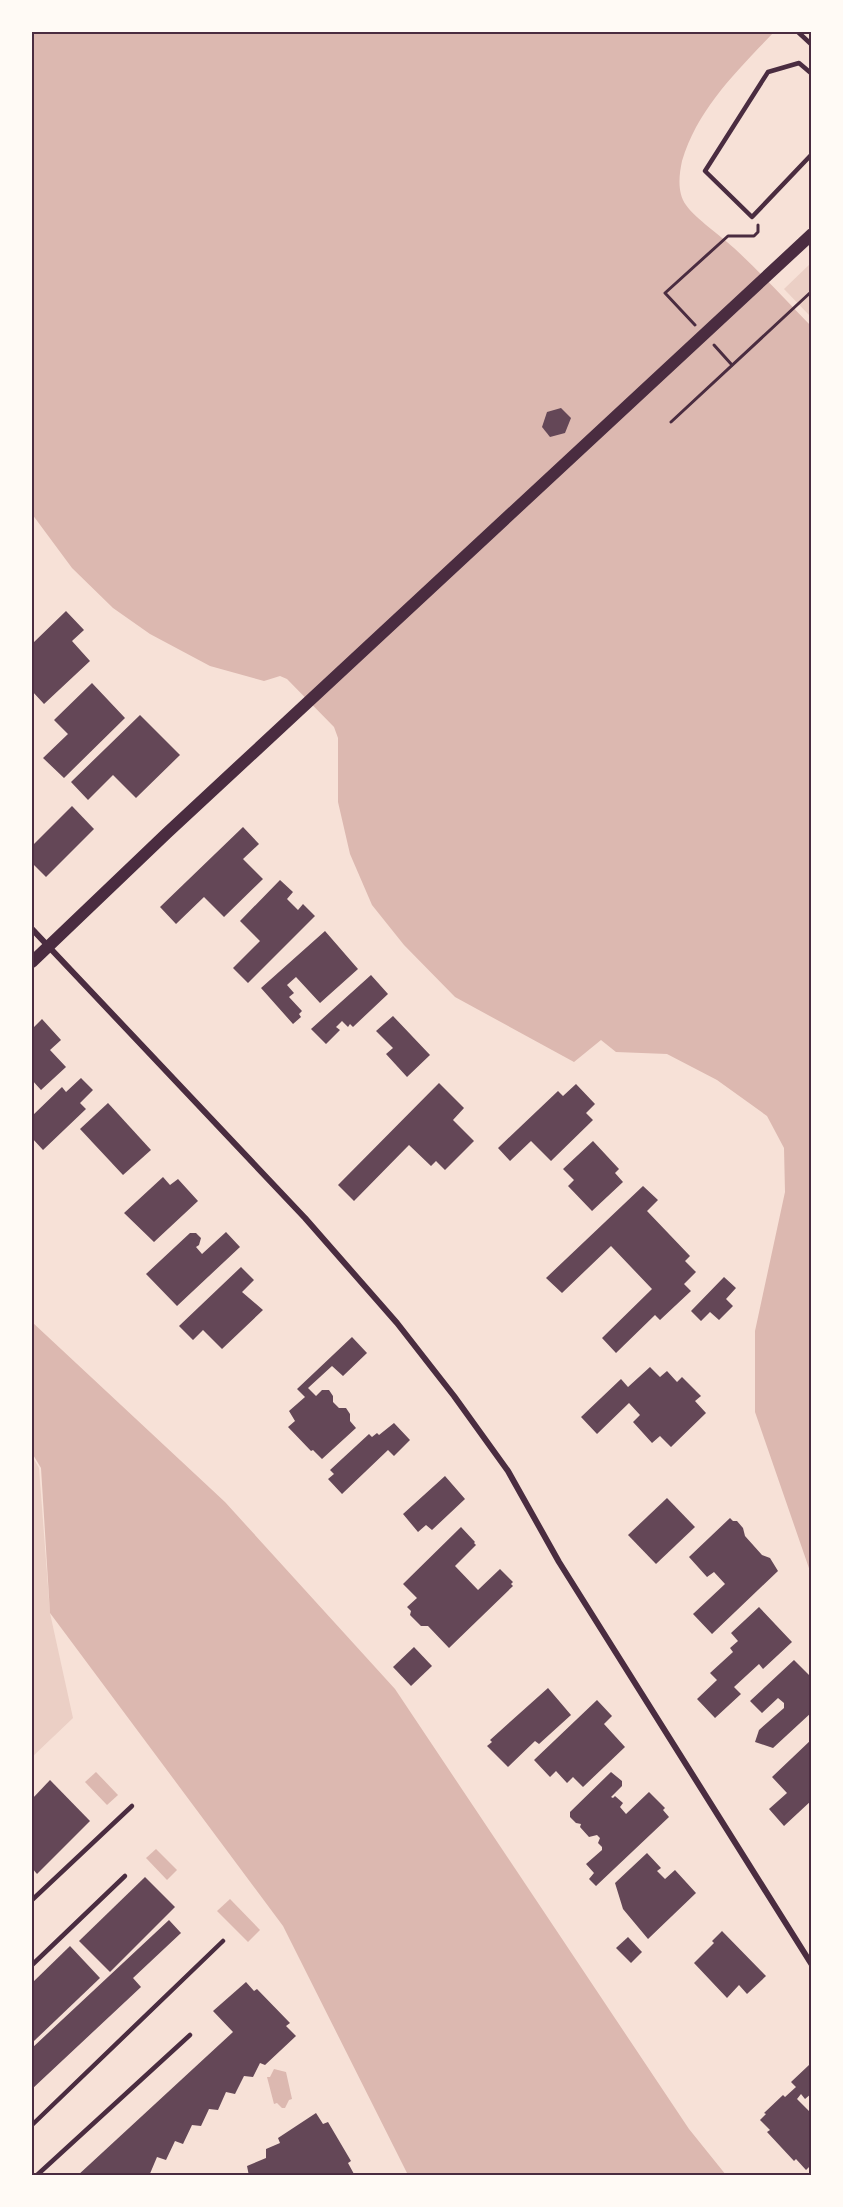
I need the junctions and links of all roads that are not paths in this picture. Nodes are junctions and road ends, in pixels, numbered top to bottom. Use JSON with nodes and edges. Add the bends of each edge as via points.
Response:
{"nodes":[{"id":1,"x":798,"y":32,"type":"edge"},
{"id":2,"x":812,"y":45,"type":"edge"},
{"id":3,"x":812,"y":74,"type":"edge"},
{"id":4,"x":812,"y":154,"type":"edge"},
{"id":5,"x":812,"y":234,"type":"edge"},
{"id":6,"x":32,"y":929,"type":"edge"},
{"id":7,"x":48,"y":946,"type":"junction"},
{"id":8,"x":32,"y":962,"type":"edge"},
{"id":9,"x":132,"y":1806,"type":"dead end"},
{"id":10,"x":125,"y":1876,"type":"dead end"},
{"id":11,"x":32,"y":1900,"type":"edge"},
{"id":12,"x":223,"y":1941,"type":"dead end"},
{"id":13,"x":32,"y":1965,"type":"edge"},
{"id":14,"x":812,"y":1965,"type":"edge"},
{"id":15,"x":190,"y":2035,"type":"dead end"},
{"id":16,"x":32,"y":2125,"type":"edge"},
{"id":17,"x":36,"y":2175,"type":"edge"}],
"edges":[{"from":1,"to":2,"type":"lane"},
{"from":3,"to":4,"type":"lane","via":[[799,63],[768,72],[705,171],[752,216]]},
{"from":5,"to":7,"type":"main road"},
{"from":6,"to":7,"type":"street"},
{"from":7,"to":8,"type":"main road"},
{"from":7,"to":14,"type":"street","via":[[305,1218],[397,1323],[454,1396],[508,1471],[559,1562]]},
{"from":9,"to":11,"type":"lane"},
{"from":10,"to":13,"type":"lane"},
{"from":12,"to":16,"type":"lane"},
{"from":15,"to":17,"type":"lane"}]}
